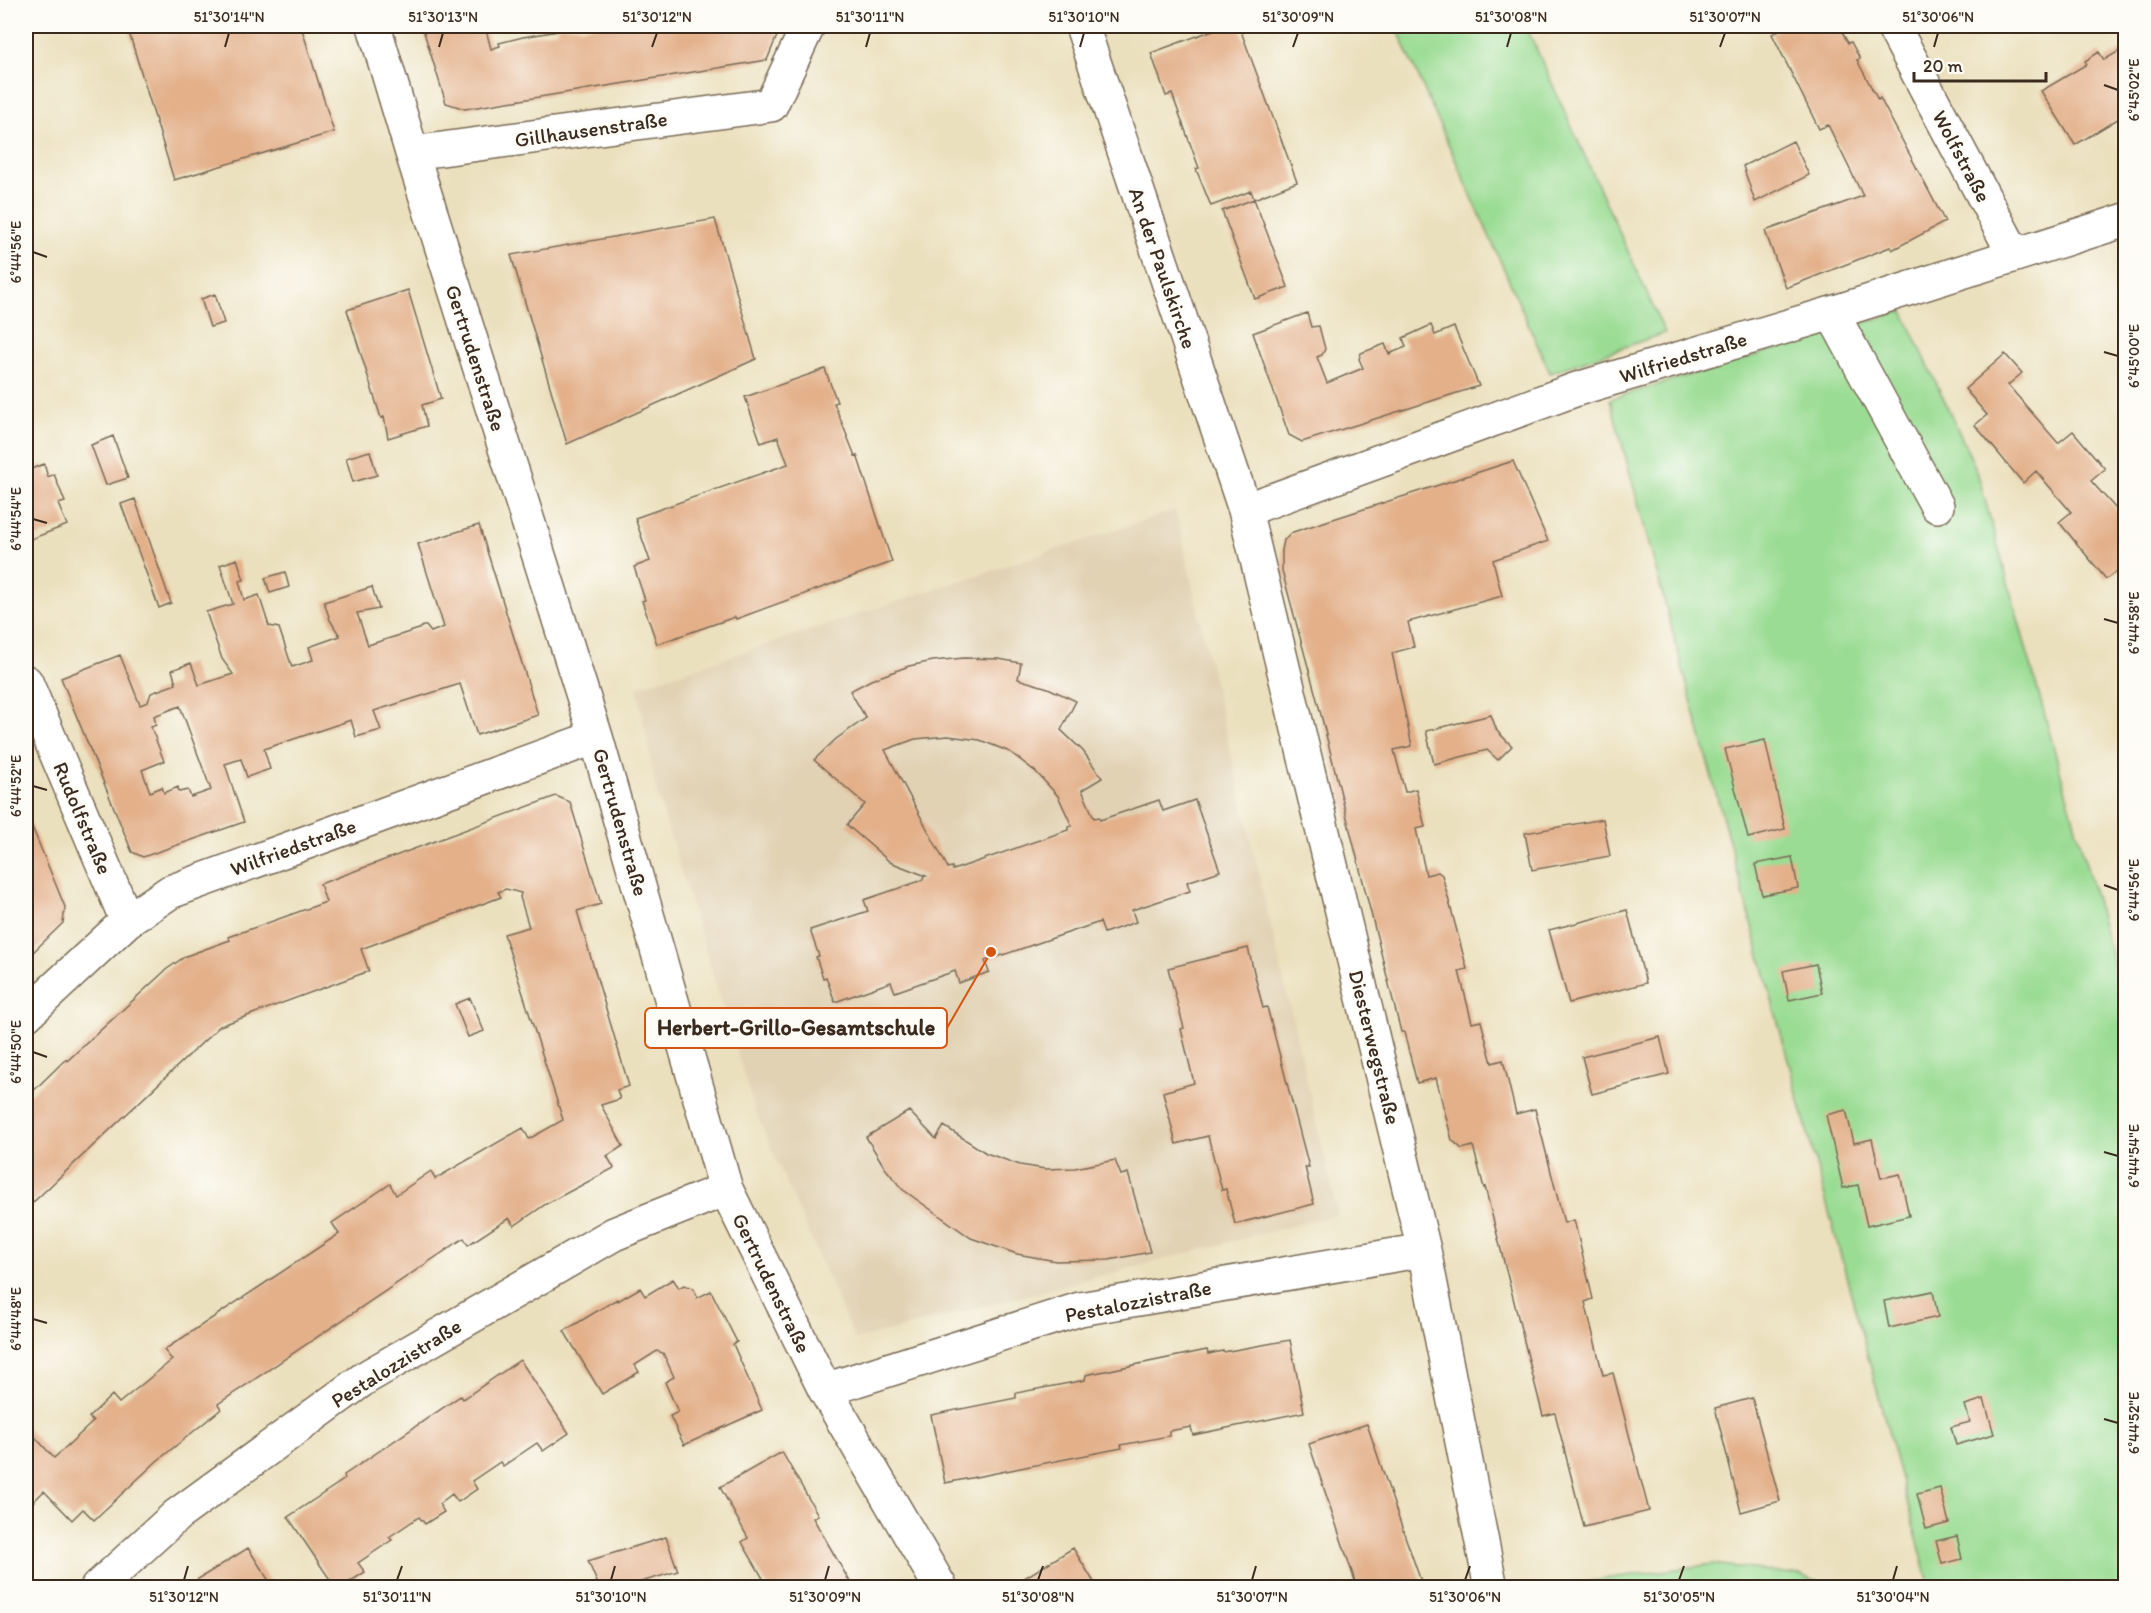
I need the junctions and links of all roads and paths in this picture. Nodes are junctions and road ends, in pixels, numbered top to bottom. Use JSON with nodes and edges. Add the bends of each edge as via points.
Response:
{"nodes":[{"id":1,"x":374,"y":26,"type":"edge"},
{"id":2,"x":808,"y":26,"type":"edge"},
{"id":3,"x":1082,"y":26,"type":"edge"},
{"id":4,"x":1893,"y":26,"type":"edge"},
{"id":5,"x":412,"y":153,"type":"junction"},
{"id":6,"x":2126,"y":220,"type":"edge"},
{"id":7,"x":2014,"y":254,"type":"junction"},
{"id":8,"x":1832,"y":313,"type":"junction"},
{"id":9,"x":1937,"y":506,"type":"dead end"},
{"id":10,"x":1245,"y":510,"type":"junction"},
{"id":11,"x":26,"y":682,"type":"edge"},
{"id":12,"x":596,"y":737,"type":"junction"},
{"id":13,"x":127,"y":921,"type":"junction"},
{"id":14,"x":26,"y":1015,"type":"edge"},
{"id":15,"x":726,"y":1189,"type":"junction"},
{"id":16,"x":1424,"y":1250,"type":"junction"},
{"id":17,"x":825,"y":1390,"type":"junction"},
{"id":18,"x":97,"y":1587,"type":"edge"},
{"id":19,"x":941,"y":1587,"type":"edge"},
{"id":20,"x":1491,"y":1587,"type":"edge"}],
"edges":[{"from":1,"to":5,"type":"street","name":"Gertrudenstraße"},
{"from":2,"to":5,"type":"street","name":"Gillhausenstraße","via":[[771,105]]},
{"from":3,"to":10,"type":"street","name":"An der Paulskirche"},
{"from":4,"to":7,"type":"street","name":"Wolfstraße"},
{"from":5,"to":12,"type":"street","name":"Gertrudenstraße"},
{"from":6,"to":7,"type":"street","name":"Wilfriedstraße"},
{"from":7,"to":8,"type":"street","name":"Wilfriedstraße"},
{"from":8,"to":9,"type":"street"},
{"from":8,"to":10,"type":"street","name":"Wilfriedstraße","via":[[1577,389]]},
{"from":10,"to":16,"type":"street","name":"Diesterwegstraße"},
{"from":11,"to":13,"type":"street","name":"Rudolfstraße"},
{"from":12,"to":13,"type":"street","name":"Wilfriedstraße","via":[[170,892]]},
{"from":12,"to":15,"type":"street","name":"Gertrudenstraße"},
{"from":13,"to":14,"type":"street","name":"Wilfriedstraße"},
{"from":15,"to":17,"type":"street","name":"Gertrudenstraße"},
{"from":15,"to":18,"type":"street","name":"Pestalozzistraße","via":[[614,1234],[365,1378],[177,1515]]},
{"from":16,"to":17,"type":"street","name":"Pestalozzistraße","via":[[1080,1308]]},
{"from":16,"to":20,"type":"street","name":"Diesterwegstraße"},
{"from":17,"to":19,"type":"street","name":"Gertrudenstraße"}]}
